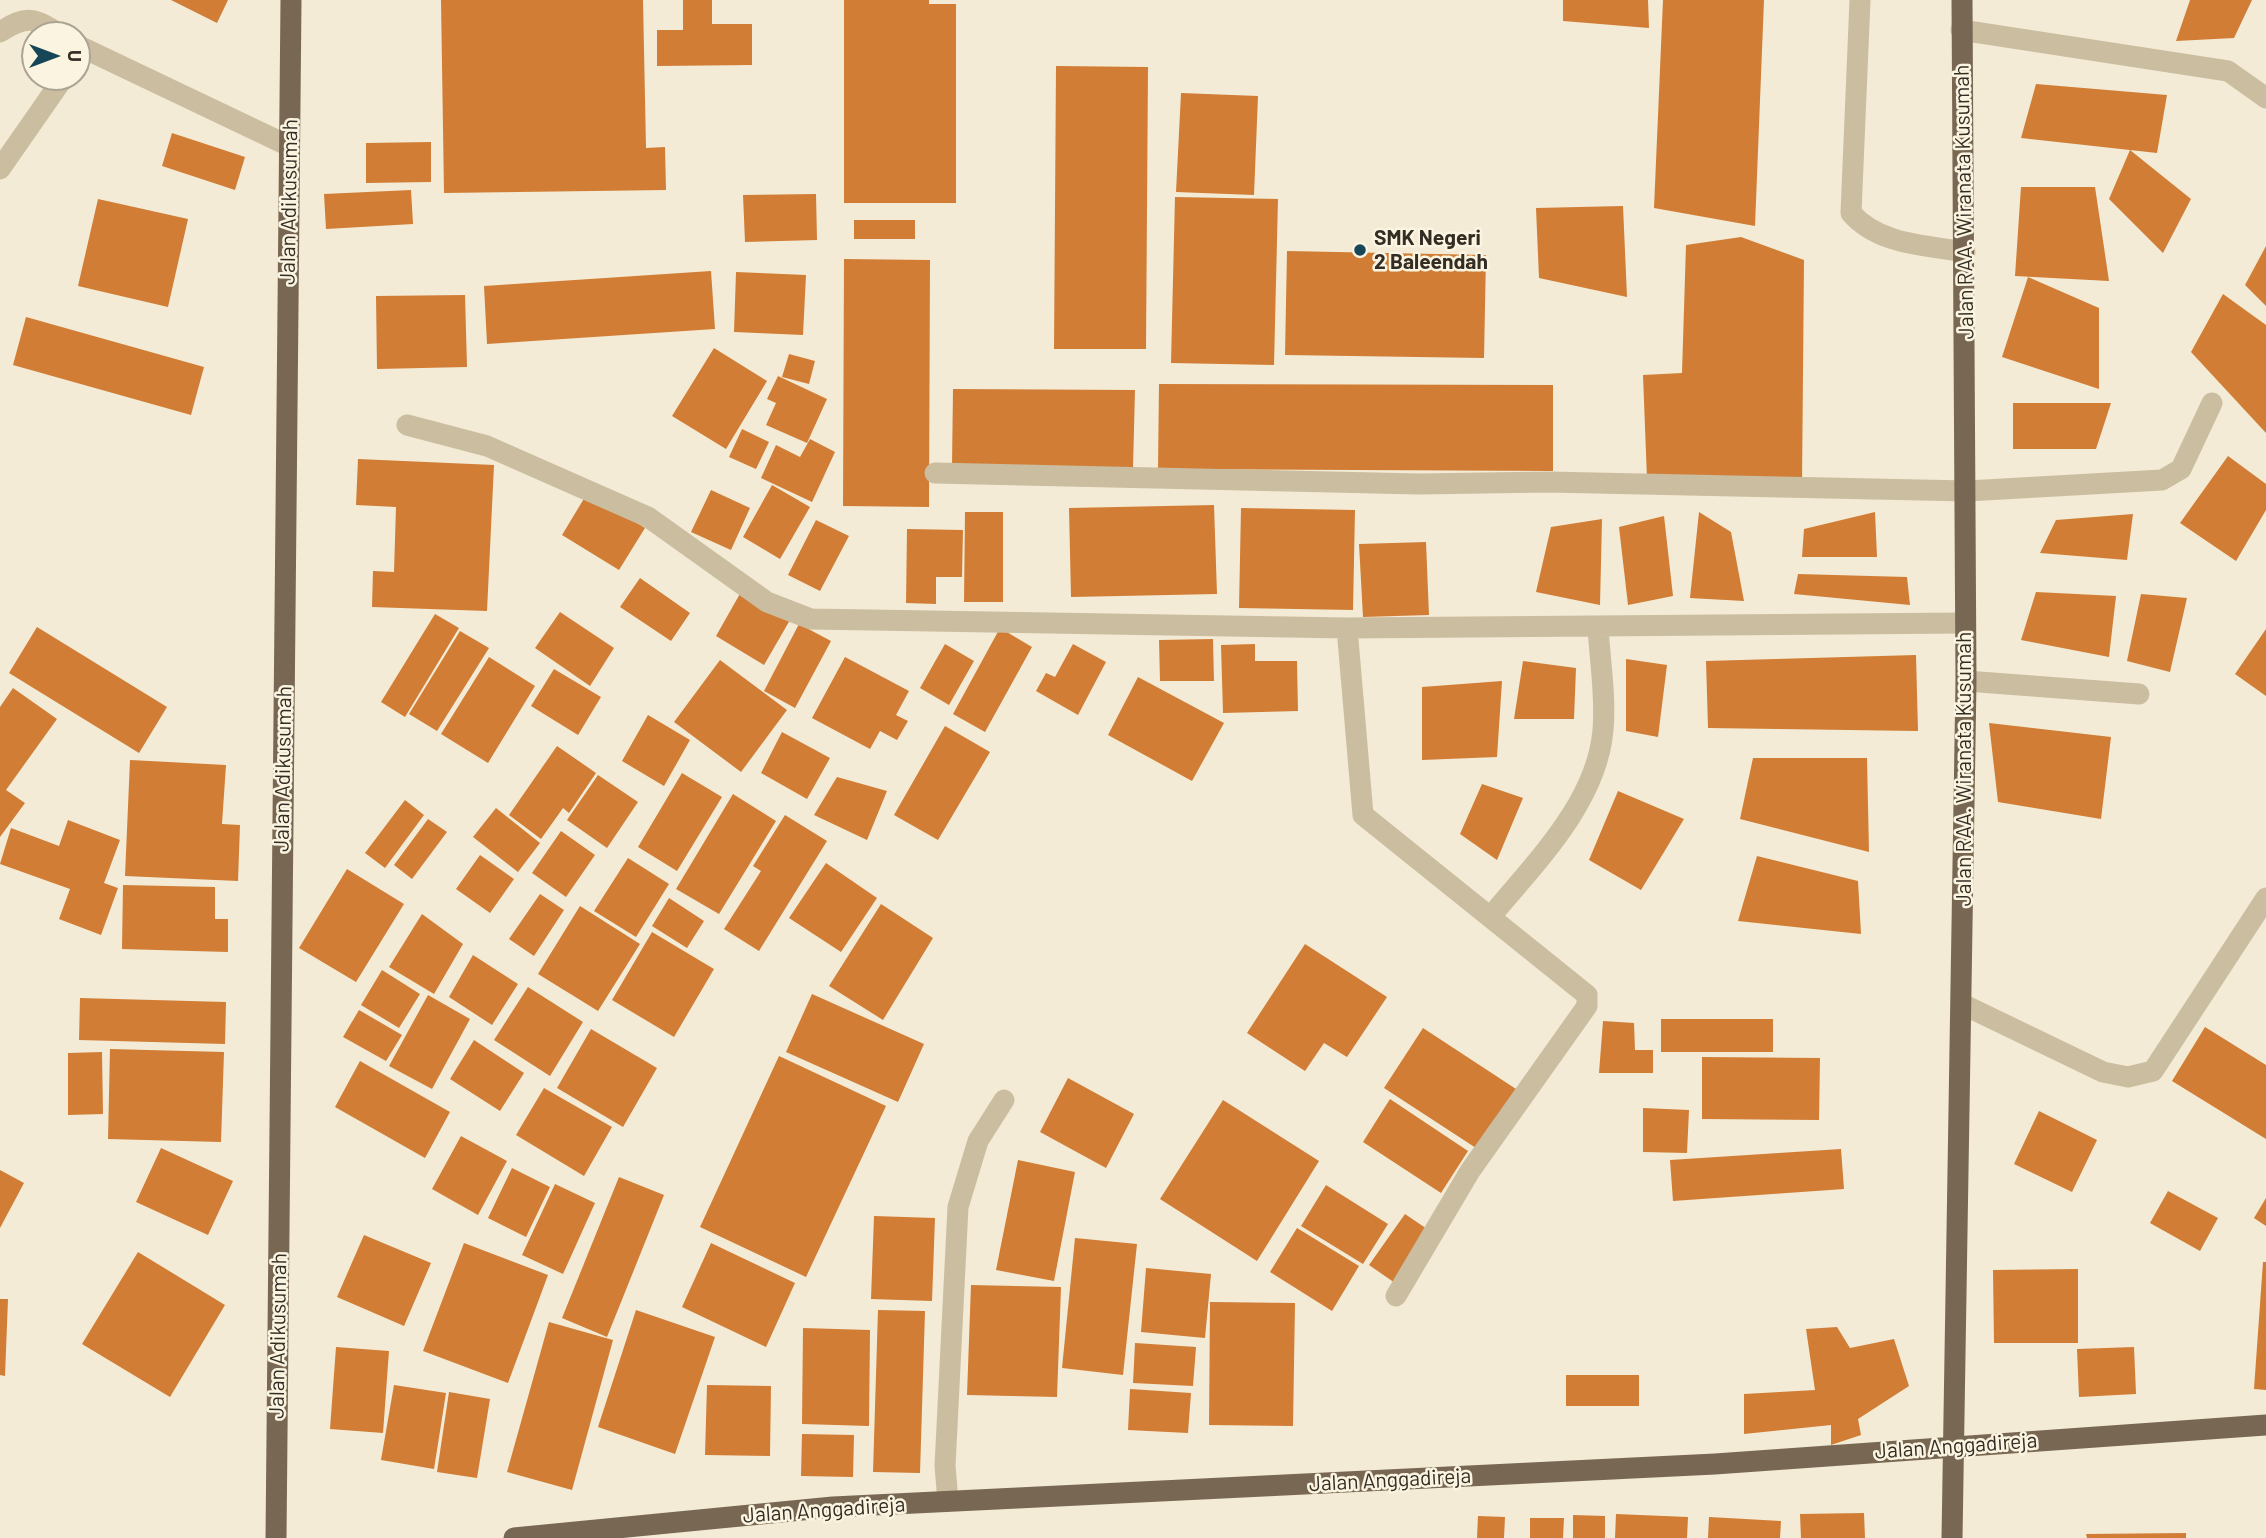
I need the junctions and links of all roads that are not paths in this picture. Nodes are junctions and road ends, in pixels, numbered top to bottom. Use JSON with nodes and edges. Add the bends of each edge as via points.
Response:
{"nodes":[{"id":1,"x":290,"y":0,"type":"edge"},
{"id":2,"x":1860,"y":0,"type":"edge"},
{"id":3,"x":1962,"y":0,"type":"edge"},
{"id":4,"x":40,"y":21,"type":"edge"},
{"id":5,"x":1961,"y":30,"type":"junction"},
{"id":6,"x":0,"y":32,"type":"edge"},
{"id":7,"x":91,"y":56,"type":"edge"},
{"id":8,"x":54,"y":91,"type":"edge"},
{"id":9,"x":2266,"y":98,"type":"edge"},
{"id":10,"x":289,"y":146,"type":"junction"},
{"id":11,"x":0,"y":169,"type":"edge"},
{"id":12,"x":1965,"y":252,"type":"junction"},
{"id":13,"x":2211,"y":402,"type":"dead end"},
{"id":14,"x":407,"y":425,"type":"dead end"},
{"id":15,"x":935,"y":473,"type":"dead end"},
{"id":16,"x":1967,"y":491,"type":"junction"},
{"id":17,"x":1965,"y":623,"type":"junction"},
{"id":18,"x":1347,"y":628,"type":"junction"},
{"id":19,"x":1598,"y":628,"type":"junction"},
{"id":20,"x":1966,"y":681,"type":"junction"},
{"id":21,"x":2139,"y":694,"type":"dead end"},
{"id":22,"x":2266,"y":898,"type":"edge"},
{"id":23,"x":1492,"y":915,"type":"junction"},
{"id":24,"x":1962,"y":1004,"type":"junction"},
{"id":25,"x":1004,"y":1100,"type":"dead end"},
{"id":26,"x":1396,"y":1296,"type":"dead end"},
{"id":27,"x":2266,"y":1425,"type":"edge"},
{"id":28,"x":1952,"y":1445,"type":"junction"},
{"id":29,"x":948,"y":1502,"type":"junction"},
{"id":30,"x":276,"y":1538,"type":"edge"},
{"id":31,"x":514,"y":1538,"type":"edge"},
{"id":32,"x":1952,"y":1538,"type":"edge"}],
"edges":[{"from":1,"to":10,"type":"main road","name":"Jalan Adikusumah"},
{"from":2,"to":12,"type":"street","via":[[1851,213],[1864,228],[1896,240]]},
{"from":3,"to":5,"type":"main road","name":"Jalan RAA. Wiranata Kusumah"},
{"from":4,"to":6,"type":"street","via":[[19,20]]},
{"from":5,"to":9,"type":"street","via":[[2228,71]]},
{"from":5,"to":12,"type":"main road","name":"Jalan RAA. Wiranata Kusumah"},
{"from":7,"to":10,"type":"street"},
{"from":8,"to":11,"type":"street"},
{"from":10,"to":30,"type":"main road","name":"Jalan Adikusumah"},
{"from":12,"to":16,"type":"main road","name":"Jalan RAA. Wiranata Kusumah"},
{"from":13,"to":16,"type":"street","via":[[2181,470],[2171,477]]},
{"from":14,"to":18,"type":"street","via":[[487,446],[648,517],[767,602],[811,619]]},
{"from":15,"to":16,"type":"street"},
{"from":16,"to":17,"type":"main road","name":"Jalan RAA. Wiranata Kusumah"},
{"from":17,"to":19,"type":"street"},
{"from":17,"to":20,"type":"main road","name":"Jalan RAA. Wiranata Kusumah"},
{"from":18,"to":19,"type":"street"},
{"from":18,"to":23,"type":"street","via":[[1363,814]]},
{"from":19,"to":23,"type":"street","via":[[1603,729],[1590,783],[1548,847]]},
{"from":20,"to":21,"type":"street"},
{"from":20,"to":24,"type":"main road","name":"Jalan RAA. Wiranata Kusumah"},
{"from":22,"to":24,"type":"street","via":[[2153,1071],[2128,1077],[2103,1072]]},
{"from":23,"to":26,"type":"street","via":[[1587,995],[1587,1006],[1470,1171]]},
{"from":24,"to":28,"type":"main road","name":"Jalan RAA. Wiranata Kusumah"},
{"from":25,"to":29,"type":"street","via":[[978,1141],[958,1207]]},
{"from":27,"to":28,"type":"main road","name":"Jalan Anggadireja"},
{"from":28,"to":29,"type":"main road","name":"Jalan Anggadireja","via":[[1715,1464]]},
{"from":28,"to":32,"type":"main road","name":"Jalan RAA. Wiranata Kusumah"},
{"from":29,"to":31,"type":"main road","name":"Jalan Anggadireja","via":[[833,1507]]}]}
